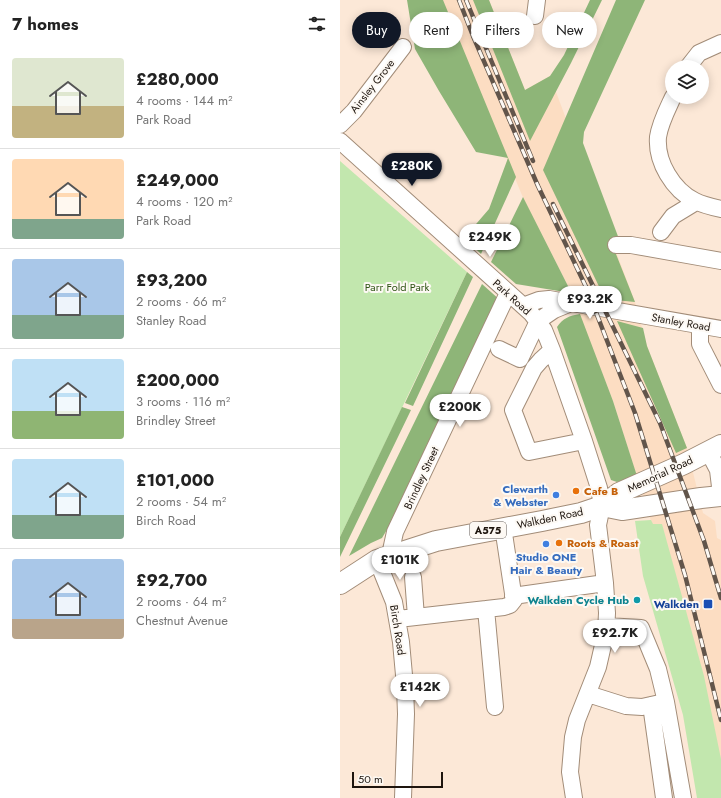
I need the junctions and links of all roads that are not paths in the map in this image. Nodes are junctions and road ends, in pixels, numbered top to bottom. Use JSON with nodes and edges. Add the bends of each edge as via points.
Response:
{"nodes":[{"id":1,"x":721,"y":43,"type":"edge"},
{"id":2,"x":403,"y":47,"type":"dead end"},
{"id":3,"x":694,"y":60,"type":"edge"},
{"id":4,"x":670,"y":104,"type":"edge"},
{"id":5,"x":340,"y":125,"type":"edge"},
{"id":6,"x":340,"y":141,"type":"edge"},
{"id":7,"x":696,"y":202,"type":"junction"},
{"id":8,"x":721,"y":209,"type":"edge"},
{"id":9,"x":661,"y":232,"type":"dead end"},
{"id":10,"x":616,"y":245,"type":"dead end"},
{"id":11,"x":721,"y":261,"type":"edge"},
{"id":12,"x":508,"y":293,"type":"junction"},
{"id":13,"x":571,"y":303,"type":"junction"},
{"id":14,"x":523,"y":306,"type":"junction"},
{"id":15,"x":538,"y":321,"type":"junction"},
{"id":16,"x":700,"y":326,"type":"junction"},
{"id":17,"x":721,"y":329,"type":"edge"},
{"id":18,"x":499,"y":349,"type":"dead end"},
{"id":19,"x":552,"y":350,"type":"junction"},
{"id":20,"x":721,"y":385,"type":"edge"},
{"id":21,"x":584,"y":442,"type":"junction"},
{"id":22,"x":715,"y":448,"type":"edge"},
{"id":23,"x":660,"y":475,"type":"junction"},
{"id":24,"x":721,"y":496,"type":"edge"},
{"id":25,"x":669,"y":503,"type":"junction"},
{"id":26,"x":602,"y":506,"type":"junction"},
{"id":27,"x":503,"y":528,"type":"junction"},
{"id":28,"x":383,"y":557,"type":"junction"},
{"id":29,"x":413,"y":577,"type":"dead end"},
{"id":30,"x":347,"y":579,"type":"edge"},
{"id":31,"x":605,"y":583,"type":"junction"},
{"id":32,"x":513,"y":596,"type":"junction"},
{"id":33,"x":486,"y":609,"type":"junction"},
{"id":34,"x":416,"y":617,"type":"junction"},
{"id":35,"x":398,"y":619,"type":"junction"},
{"id":36,"x":606,"y":626,"type":"junction"},
{"id":37,"x":588,"y":694,"type":"junction"},
{"id":38,"x":658,"y":704,"type":"junction"},
{"id":39,"x":495,"y":707,"type":"dead end"},
{"id":40,"x":403,"y":798,"type":"edge"},
{"id":41,"x":573,"y":798,"type":"edge"},
{"id":42,"x":664,"y":798,"type":"edge"},
{"id":43,"x":683,"y":798,"type":"edge"}],
"edges":[{"from":1,"to":3,"type":"street","via":[[699,53]]},
{"from":2,"to":5,"type":"street","name":"Ainsley Grove","via":[[354,111]]},
{"from":4,"to":7,"type":"street","via":[[660,126],[659,150],[667,174],[681,191]]},
{"from":6,"to":12,"type":"street","name":"Park Road"},
{"from":7,"to":8,"type":"street"},
{"from":7,"to":9,"type":"street","via":[[673,216]]},
{"from":10,"to":11,"type":"street","via":[[631,245]]},
{"from":12,"to":14,"type":"street","name":"Park Road"},
{"from":12,"to":28,"type":"street","name":"Brindley Street"},
{"from":13,"to":14,"type":"street","name":"Stanley Road","via":[[549,299]]},
{"from":13,"to":15,"type":"street"},
{"from":13,"to":16,"type":"street","name":"Stanley Road"},
{"from":14,"to":15,"type":"street","name":"Park Road"},
{"from":15,"to":18,"type":"street","via":[[520,359]]},
{"from":15,"to":19,"type":"street","name":"Park Road"},
{"from":16,"to":17,"type":"street","name":"Stanley Road"},
{"from":16,"to":20,"type":"street","via":[[700,344]]},
{"from":19,"to":21,"type":"street","name":"Park Road"},
{"from":19,"to":21,"type":"street","via":[[534,368],[513,410],[529,452]]},
{"from":21,"to":26,"type":"street","name":"Park Road"},
{"from":22,"to":23,"type":"main road","name":"Memorial Road","number":"A575"},
{"from":22,"to":24,"type":"street"},
{"from":23,"to":25,"type":"main road","via":[[660,489]]},
{"from":23,"to":26,"type":"main road","name":"Memorial Road","number":"A575","via":[[619,493]]},
{"from":24,"to":25,"type":"main road","name":"Walkden Road","number":"A575"},
{"from":25,"to":26,"type":"main road","name":"Walkden Road","number":"A575","via":[[622,510]]},
{"from":26,"to":27,"type":"main road","name":"Walkden Road","number":"A575","via":[[581,513]]},
{"from":26,"to":31,"type":"street","via":[[598,525]]},
{"from":27,"to":28,"type":"main road","name":"Walkden Road","number":"A575","via":[[436,541]]},
{"from":27,"to":32,"type":"street"},
{"from":28,"to":30,"type":"main road","name":"Walkden Road","number":"A575"},
{"from":28,"to":35,"type":"street","name":"Birch Road"},
{"from":29,"to":34,"type":"street"},
{"from":31,"to":32,"type":"street"},
{"from":31,"to":36,"type":"street"},
{"from":32,"to":33,"type":"street","via":[[514,600],[510,605]]},
{"from":33,"to":34,"type":"street"},
{"from":33,"to":39,"type":"street"},
{"from":34,"to":35,"type":"street"},
{"from":35,"to":40,"type":"street","name":"Birch Road","via":[[405,700]]},
{"from":36,"to":37,"type":"street","via":[[598,668]]},
{"from":36,"to":38,"type":"street","via":[[641,628],[658,669]]},
{"from":37,"to":38,"type":"street","via":[[626,706]]},
{"from":37,"to":41,"type":"street","via":[[577,720],[573,738],[570,772]]},
{"from":38,"to":42,"type":"street"},
{"from":38,"to":43,"type":"street"}]}
